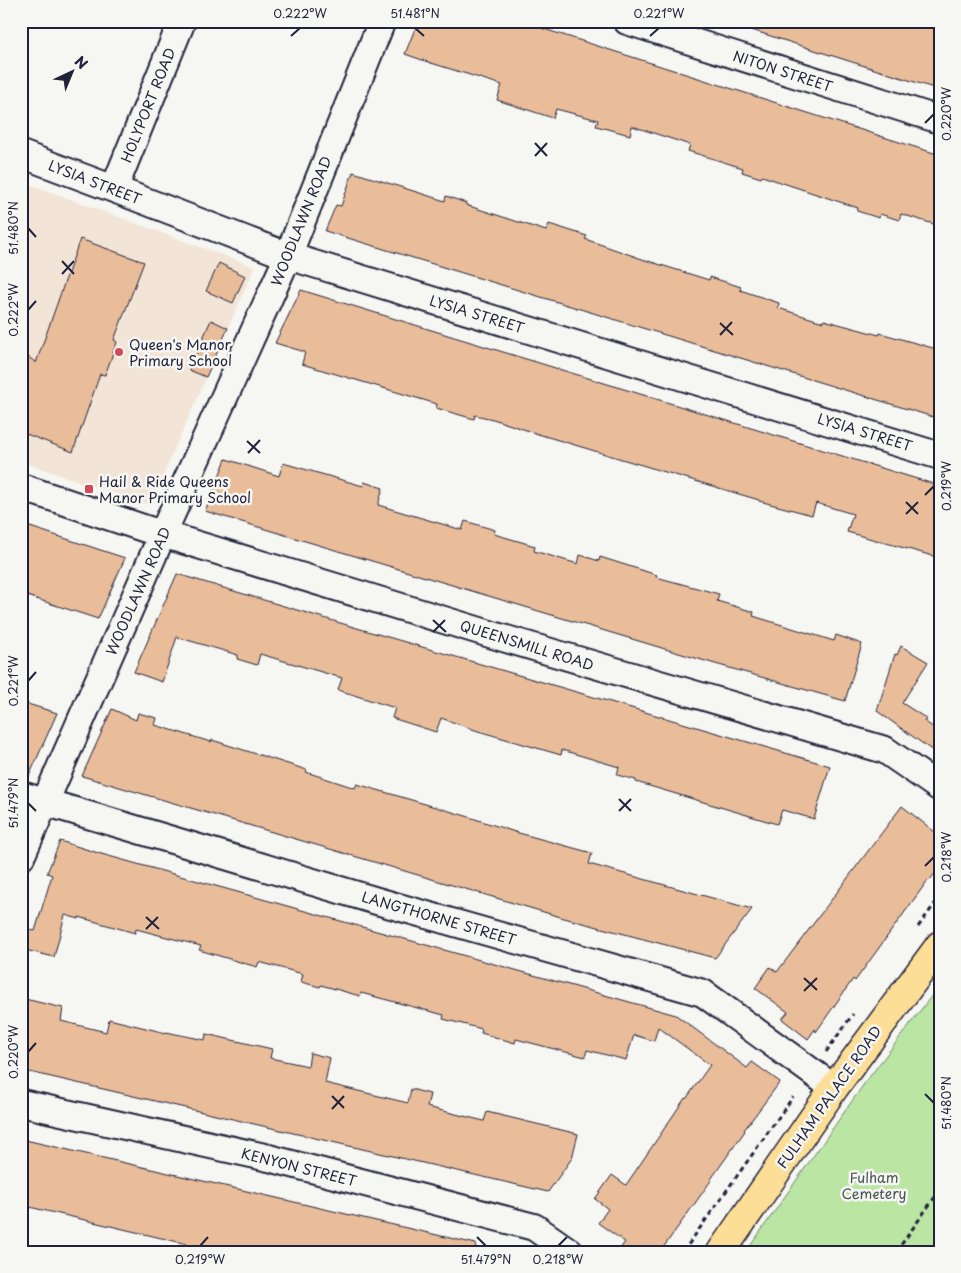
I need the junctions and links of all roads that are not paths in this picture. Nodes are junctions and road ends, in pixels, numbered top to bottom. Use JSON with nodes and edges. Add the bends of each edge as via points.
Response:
{"nodes":[{"id":1,"x":182,"y":21,"type":"edge"},
{"id":2,"x":382,"y":21,"type":"edge"},
{"id":3,"x":627,"y":21,"type":"edge"},
{"id":4,"x":940,"y":120,"type":"edge"},
{"id":5,"x":21,"y":154,"type":"edge"},
{"id":6,"x":114,"y":189,"type":"junction"},
{"id":7,"x":288,"y":256,"type":"junction"},
{"id":8,"x":940,"y":456,"type":"edge"},
{"id":9,"x":21,"y":487,"type":"edge"},
{"id":10,"x":163,"y":534,"type":"junction"},
{"id":11,"x":940,"y":788,"type":"edge"},
{"id":12,"x":33,"y":798,"type":"edge"},
{"id":13,"x":21,"y":857,"type":"edge"},
{"id":14,"x":940,"y":945,"type":"edge"},
{"id":15,"x":834,"y":1088,"type":"junction"},
{"id":16,"x":21,"y":1103,"type":"edge"},
{"id":17,"x":570,"y":1252,"type":"edge"},
{"id":18,"x":721,"y":1252,"type":"edge"}],
"edges":[{"from":1,"to":6,"type":"street","name":"HOLYPORT ROAD"},
{"from":2,"to":7,"type":"street","name":"WOODLAWN ROAD"},
{"from":3,"to":4,"type":"street","name":"NITON STREET"},
{"from":5,"to":6,"type":"street","name":"LYSIA STREET"},
{"from":6,"to":7,"type":"street","name":"LYSIA STREET"},
{"from":7,"to":8,"type":"street","name":"LYSIA STREET"},
{"from":7,"to":10,"type":"street","name":"WOODLAWN ROAD"},
{"from":9,"to":10,"type":"street","name":"QUEENSMILL ROAD"},
{"from":10,"to":11,"type":"street","name":"QUEENSMILL ROAD","via":[[885,750]]},
{"from":10,"to":12,"type":"street","name":"WOODLAWN ROAD"},
{"from":12,"to":13,"type":"street","name":"WOODLAWN ROAD"},
{"from":12,"to":15,"type":"street","name":"LANGTHORNE STREET","via":[[377,901],[703,993]]},
{"from":14,"to":15,"type":"main road","name":"FULHAM PALACE ROAD"},
{"from":15,"to":18,"type":"main road","name":"FULHAM PALACE ROAD"},
{"from":16,"to":17,"type":"street","name":"KENYON STREET","via":[[269,1158],[534,1227]]}]}
